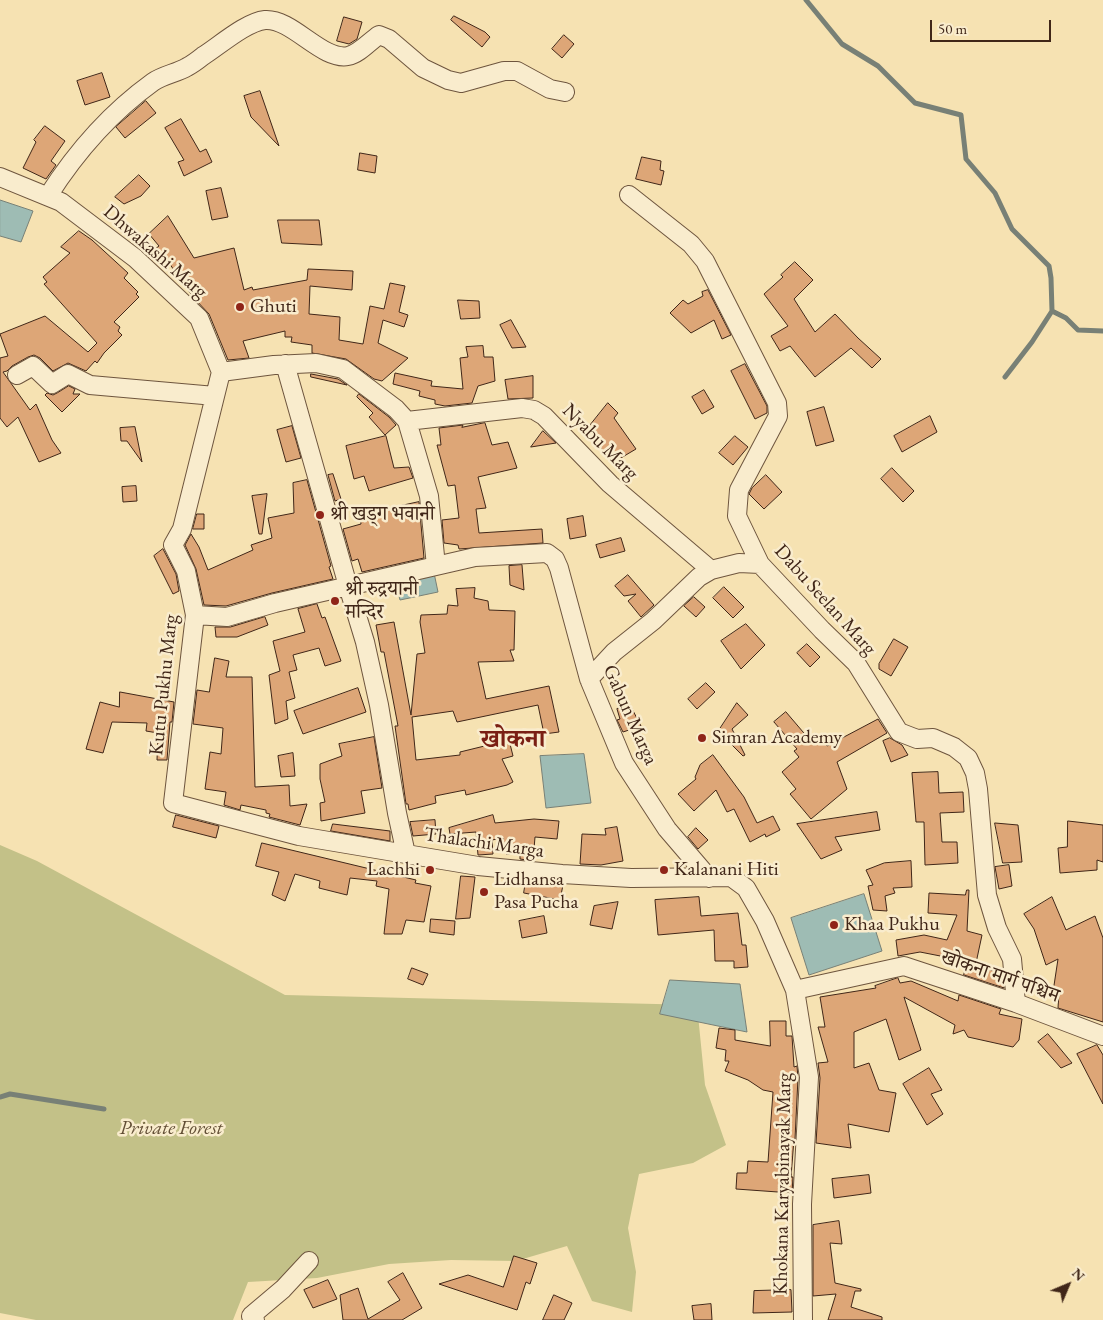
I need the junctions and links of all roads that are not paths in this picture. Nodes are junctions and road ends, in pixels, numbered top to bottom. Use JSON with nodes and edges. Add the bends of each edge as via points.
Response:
{"nodes":[{"id":1,"x":565,"y":92,"type":"dead end"},
{"id":2,"x":0,"y":177,"type":"edge"},
{"id":3,"x":629,"y":195,"type":"dead end"},
{"id":4,"x":48,"y":196,"type":"junction"},
{"id":5,"x":286,"y":364,"type":"junction"},
{"id":6,"x":221,"y":372,"type":"junction"},
{"id":7,"x":17,"y":375,"type":"dead end"},
{"id":8,"x":215,"y":396,"type":"junction"},
{"id":9,"x":407,"y":421,"type":"junction"},
{"id":10,"x":760,"y":564,"type":"junction"},
{"id":11,"x":436,"y":566,"type":"junction"},
{"id":12,"x":711,"y":570,"type":"junction"},
{"id":13,"x":348,"y":586,"type":"junction"},
{"id":14,"x":195,"y":615,"type":"junction"},
{"id":15,"x":589,"y":679,"type":"junction"},
{"id":16,"x":406,"y":854,"type":"junction"},
{"id":17,"x":710,"y":878,"type":"junction"},
{"id":18,"x":795,"y":990,"type":"junction"},
{"id":19,"x":1016,"y":1003,"type":"junction"},
{"id":20,"x":1103,"y":1036,"type":"edge"},
{"id":21,"x":310,"y":1261,"type":"dead end"},
{"id":22,"x":255,"y":1320,"type":"edge"},
{"id":23,"x":803,"y":1320,"type":"edge"}],
"edges":[{"from":1,"to":4,"type":"street","via":[[550,89],[517,71],[504,71],[460,83],[448,80],[422,68],[389,38],[379,35],[349,56],[340,56],[282,24],[264,20],[249,26],[188,67],[154,81],[110,116],[65,169]]},
{"from":2,"to":4,"type":"street","name":"Dhwakashi Marg"},
{"from":3,"to":10,"type":"street","name":"Dabu Seelan Marg","via":[[691,244],[705,261],[777,403],[778,416],[738,490],[737,516]]},
{"from":4,"to":6,"type":"street","name":"Dhwakashi Marg","via":[[61,202],[135,258],[199,318]]},
{"from":5,"to":6,"type":"street"},
{"from":5,"to":9,"type":"street","via":[[316,363],[343,369]]},
{"from":5,"to":13,"type":"street","name":"Thalachi Marga"},
{"from":6,"to":8,"type":"street","name":"Kutu Pukhu Marg"},
{"from":7,"to":8,"type":"street","via":[[33,366],[52,384],[68,374],[90,384]]},
{"from":8,"to":14,"type":"street","name":"Kutu Pukhu Marg","via":[[182,529],[174,545],[186,571]]},
{"from":9,"to":11,"type":"street","via":[[429,496]]},
{"from":9,"to":12,"type":"street","name":"Nyabu Marg","via":[[522,408],[534,410],[544,416],[610,484]]},
{"from":10,"to":12,"type":"street","via":[[739,563]]},
{"from":10,"to":19,"type":"street","name":"Dabu Seelan Marg","via":[[856,662],[899,732],[917,739],[933,738],[968,758],[978,789],[987,895],[997,928],[1012,959]]},
{"from":11,"to":13,"type":"street"},
{"from":11,"to":15,"type":"street","name":"Gabun Marga","via":[[475,557],[547,553],[555,558]]},
{"from":12,"to":15,"type":"street","via":[[614,652]]},
{"from":13,"to":14,"type":"street","via":[[227,617]]},
{"from":13,"to":16,"type":"street","name":"Thalachi Marga","via":[[365,642]]},
{"from":14,"to":16,"type":"street","name":"Kutu Pukhu Marg","via":[[173,802],[299,836]]},
{"from":15,"to":17,"type":"street","name":"Gabun Marga","via":[[624,763],[667,829]]},
{"from":16,"to":17,"type":"street","name":"Thalachi Marga","via":[[478,866],[562,874]]},
{"from":17,"to":18,"type":"street","name":"Thalachi Marga","via":[[731,877],[746,888],[765,921]]},
{"from":18,"to":19,"type":"street","name":"खोकना मार्ग पश्चिम","via":[[904,966]]},
{"from":18,"to":23,"type":"street","name":"Khokana Karyabinayak Marg","via":[[809,1077],[802,1204]]},
{"from":19,"to":20,"type":"street","name":"खोकना मार्ग पश्चिम"},
{"from":21,"to":22,"type":"street","via":[[283,1290],[251,1316]]}]}
